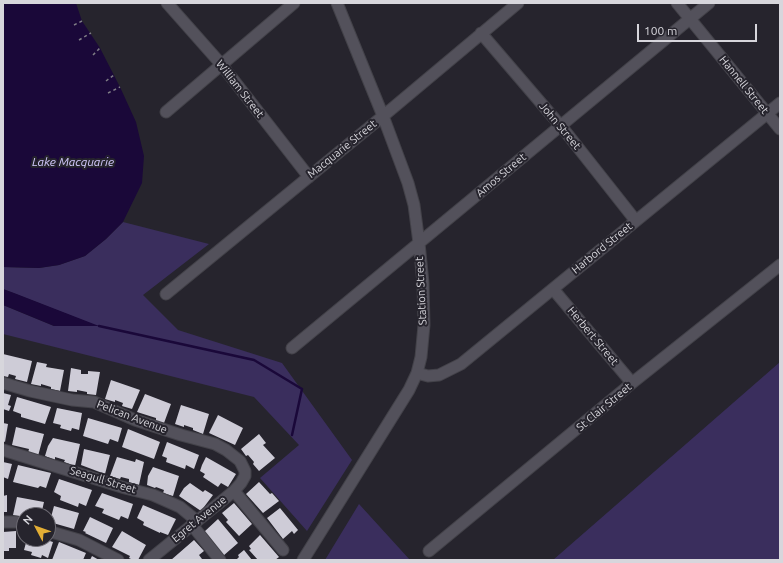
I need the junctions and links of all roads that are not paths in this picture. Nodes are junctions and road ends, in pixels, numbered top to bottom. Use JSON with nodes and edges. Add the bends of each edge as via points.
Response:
{"nodes":[{"id":1,"x":167,"y":3,"type":"edge"},
{"id":2,"x":294,"y":3,"type":"edge"},
{"id":3,"x":337,"y":3,"type":"edge"},
{"id":4,"x":518,"y":3,"type":"edge"},
{"id":5,"x":677,"y":3,"type":"edge"},
{"id":6,"x":709,"y":3,"type":"edge"},
{"id":7,"x":691,"y":19,"type":"junction"},
{"id":8,"x":481,"y":33,"type":"junction"},
{"id":9,"x":221,"y":64,"type":"junction"},
{"id":10,"x":780,"y":103,"type":"edge"},
{"id":11,"x":166,"y":112,"type":"dead end"},
{"id":12,"x":767,"y":114,"type":"junction"},
{"id":13,"x":383,"y":116,"type":"junction"},
{"id":14,"x":560,"y":126,"type":"junction"},
{"id":15,"x":780,"y":129,"type":"edge"},
{"id":16,"x":309,"y":177,"type":"junction"},
{"id":17,"x":636,"y":221,"type":"junction"},
{"id":18,"x":418,"y":243,"type":"junction"},
{"id":19,"x":780,"y":265,"type":"edge"},
{"id":20,"x":553,"y":289,"type":"junction"},
{"id":21,"x":166,"y":294,"type":"dead end"},
{"id":22,"x":292,"y":348,"type":"dead end"},
{"id":23,"x":417,"y":373,"type":"junction"},
{"id":24,"x":3,"y":383,"type":"edge"},
{"id":25,"x":632,"y":383,"type":"junction"},
{"id":26,"x":3,"y":450,"type":"edge"},
{"id":27,"x":245,"y":476,"type":"joint"},
{"id":28,"x":234,"y":491,"type":"junction"},
{"id":29,"x":3,"y":522,"type":"edge"},
{"id":30,"x":16,"y":522,"type":"edge"},
{"id":31,"x":194,"y":523,"type":"junction"},
{"id":32,"x":56,"y":533,"type":"edge"},
{"id":33,"x":283,"y":550,"type":"dead end"},
{"id":34,"x":429,"y":551,"type":"dead end"},
{"id":35,"x":118,"y":560,"type":"edge"},
{"id":36,"x":149,"y":560,"type":"edge"},
{"id":37,"x":220,"y":560,"type":"edge"},
{"id":38,"x":303,"y":560,"type":"edge"}],
"edges":[{"from":1,"to":9,"type":"street","name":"William Street"},
{"from":2,"to":9,"type":"street"},
{"from":3,"to":13,"type":"street","name":"Station Street"},
{"from":4,"to":8,"type":"street","name":"Macquarie Street"},
{"from":5,"to":7,"type":"street","name":"Hannell Street"},
{"from":6,"to":7,"type":"street","name":"Amos Street"},
{"from":7,"to":12,"type":"street","name":"Hannell Street"},
{"from":7,"to":14,"type":"street","name":"Amos Street"},
{"from":8,"to":13,"type":"street","name":"Macquarie Street"},
{"from":8,"to":14,"type":"street","name":"John Street"},
{"from":9,"to":11,"type":"street"},
{"from":9,"to":16,"type":"street","name":"William Street"},
{"from":10,"to":12,"type":"street","name":"Harbord Street"},
{"from":12,"to":15,"type":"street","name":"Hannell Street"},
{"from":12,"to":17,"type":"street","name":"Harbord Street"},
{"from":13,"to":16,"type":"street","name":"Macquarie Street"},
{"from":13,"to":18,"type":"street","name":"Station Street","via":[[408,183],[414,205]]},
{"from":14,"to":17,"type":"street","name":"John Street"},
{"from":14,"to":18,"type":"street","name":"Amos Street"},
{"from":16,"to":21,"type":"street","name":"Macquarie Street"},
{"from":17,"to":20,"type":"street","name":"Harbord Street"},
{"from":18,"to":22,"type":"street","name":"Amos Street"},
{"from":18,"to":23,"type":"street","name":"Station Street","via":[[423,283],[424,325]]},
{"from":19,"to":25,"type":"street","name":"St Clair Street"},
{"from":20,"to":23,"type":"street","name":"Harbord Street","via":[[461,364],[439,375]]},
{"from":20,"to":25,"type":"street","name":"Herbert Street"},
{"from":23,"to":38,"type":"street","name":"Station Street","via":[[396,413]]},
{"from":24,"to":27,"type":"street","name":"Pelican Avenue","via":[[72,400],[94,402],[135,420],[215,444],[240,460]]},
{"from":25,"to":34,"type":"street","name":"St Clair Street"},
{"from":26,"to":31,"type":"street","name":"Seagull Street","via":[[152,495],[180,507]]},
{"from":27,"to":28,"type":"street","name":"Egret Avenue"},
{"from":28,"to":31,"type":"street","name":"Egret Avenue"},
{"from":28,"to":33,"type":"street"},
{"from":29,"to":30,"type":"street"},
{"from":31,"to":36,"type":"street","name":"Egret Avenue"},
{"from":31,"to":37,"type":"street","name":"Seagull Street"},
{"from":32,"to":35,"type":"street","via":[[79,540]]}]}
